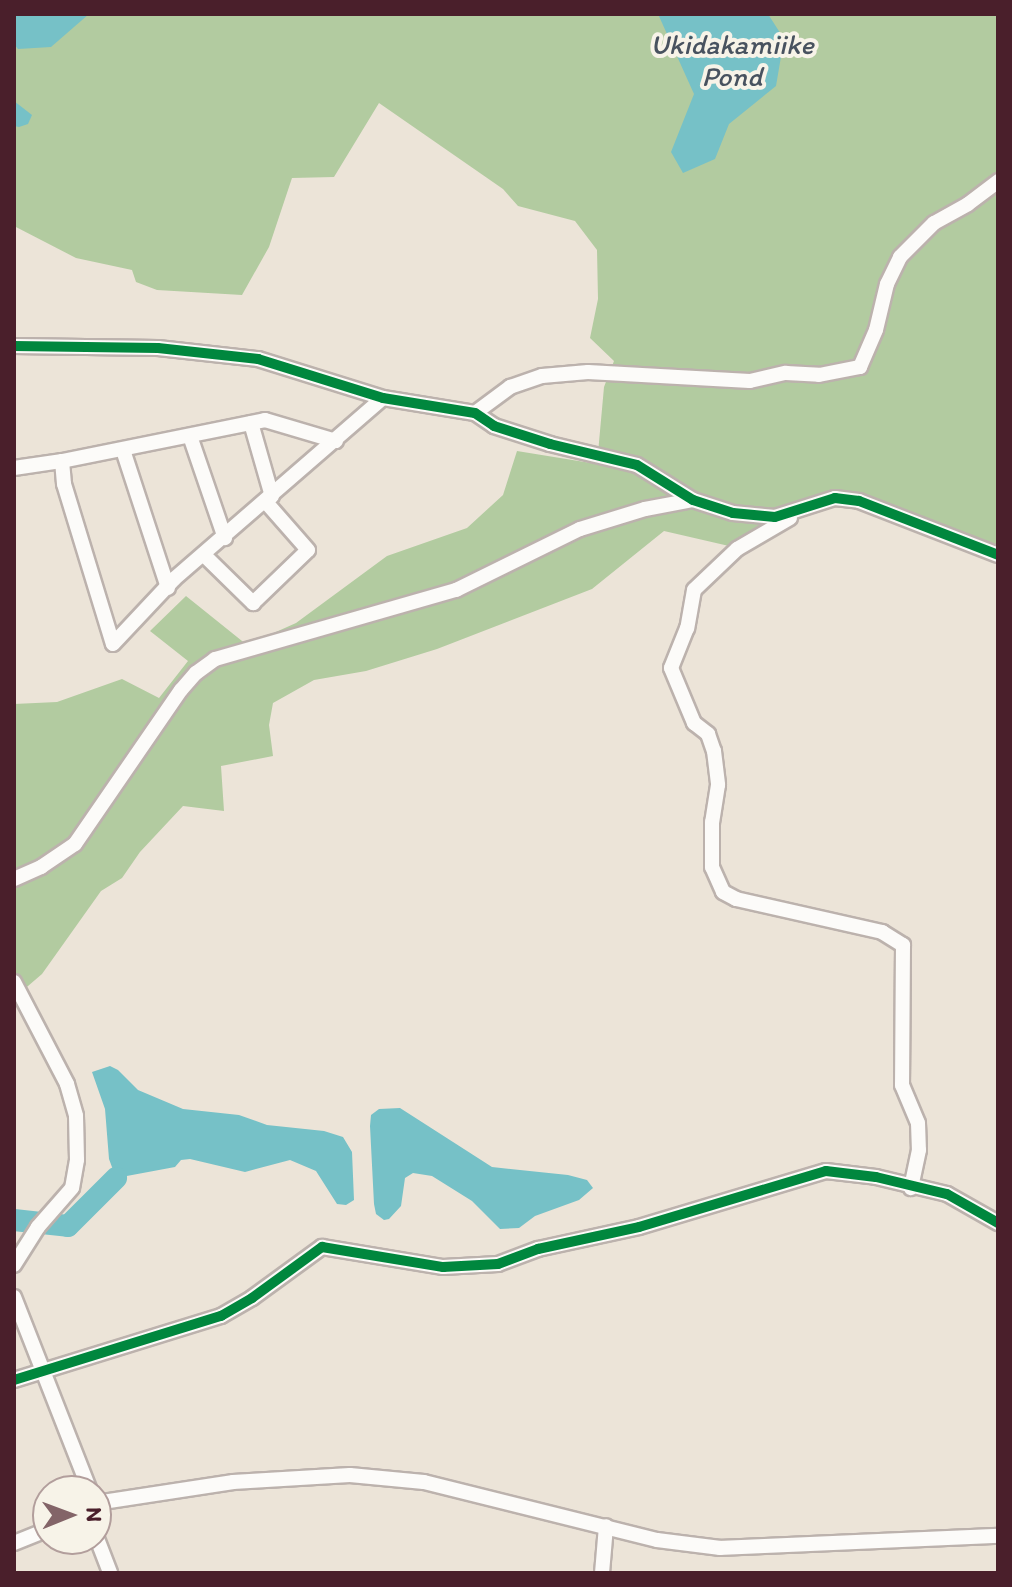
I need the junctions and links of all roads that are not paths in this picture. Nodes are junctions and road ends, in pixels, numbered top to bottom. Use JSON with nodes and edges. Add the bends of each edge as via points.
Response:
{"nodes":[{"id":1,"x":998,"y":181,"type":"edge"},
{"id":2,"x":14,"y":346,"type":"edge"},
{"id":3,"x":383,"y":398,"type":"junction"},
{"id":4,"x":475,"y":413,"type":"junction"},
{"id":5,"x":251,"y":423,"type":"junction"},
{"id":6,"x":190,"y":436,"type":"junction"},
{"id":7,"x":336,"y":441,"type":"junction"},
{"id":8,"x":123,"y":450,"type":"junction"},
{"id":9,"x":62,"y":461,"type":"junction"},
{"id":10,"x":14,"y":468,"type":"edge"},
{"id":11,"x":268,"y":498,"type":"junction"},
{"id":12,"x":693,"y":500,"type":"junction"},
{"id":13,"x":817,"y":503,"type":"junction"},
{"id":14,"x":225,"y":538,"type":"junction"},
{"id":15,"x":204,"y":555,"type":"junction"},
{"id":16,"x":998,"y":555,"type":"edge"},
{"id":17,"x":168,"y":588,"type":"junction"},
{"id":18,"x":14,"y":879,"type":"edge"},
{"id":19,"x":14,"y":982,"type":"edge"},
{"id":20,"x":911,"y":1188,"type":"junction"},
{"id":21,"x":998,"y":1223,"type":"edge"},
{"id":22,"x":19,"y":1247,"type":"edge"},
{"id":23,"x":14,"y":1265,"type":"edge"},
{"id":24,"x":14,"y":1297,"type":"edge"},
{"id":25,"x":43,"y":1371,"type":"junction"},
{"id":26,"x":14,"y":1380,"type":"edge"},
{"id":27,"x":84,"y":1475,"type":"edge"},
{"id":28,"x":112,"y":1501,"type":"edge"},
{"id":29,"x":606,"y":1526,"type":"junction"},
{"id":30,"x":998,"y":1536,"type":"edge"},
{"id":31,"x":602,"y":1573,"type":"edge"}],
"edges":[{"from":1,"to":4,"type":"street","via":[[934,223],[900,257],[860,367],[750,381],[588,372],[542,376],[510,387]]},
{"from":2,"to":3,"type":"street","via":[[222,353]]},
{"from":3,"to":4,"type":"street"},
{"from":3,"to":7,"type":"street"},
{"from":4,"to":12,"type":"street","via":[[494,426],[637,465]]},
{"from":5,"to":6,"type":"street"},
{"from":5,"to":7,"type":"street","via":[[265,420]]},
{"from":5,"to":11,"type":"street"},
{"from":6,"to":8,"type":"street"},
{"from":6,"to":14,"type":"street"},
{"from":7,"to":11,"type":"street"},
{"from":8,"to":9,"type":"street"},
{"from":8,"to":17,"type":"street"},
{"from":9,"to":10,"type":"street"},
{"from":9,"to":17,"type":"street","via":[[64,484],[113,644]]},
{"from":11,"to":14,"type":"street"},
{"from":11,"to":15,"type":"street","via":[[308,550],[253,603]]},
{"from":12,"to":13,"type":"street","via":[[733,513],[775,517]]},
{"from":12,"to":18,"type":"street","via":[[580,529],[456,590],[215,659],[181,690],[75,844]]},
{"from":13,"to":16,"type":"street","via":[[835,498],[859,501]]},
{"from":13,"to":20,"type":"street","via":[[713,568],[694,590],[687,628],[671,668],[694,723],[708,734],[714,751],[718,785],[712,867],[723,892],[882,932],[903,945],[902,1085],[918,1123],[919,1150]]},
{"from":14,"to":15,"type":"street"},
{"from":15,"to":17,"type":"street"},
{"from":19,"to":22,"type":"street","via":[[67,1084],[76,1116],[77,1160],[72,1188]]},
{"from":20,"to":21,"type":"street","via":[[947,1194]]},
{"from":20,"to":25,"type":"street","via":[[826,1171],[498,1264],[443,1267],[322,1247],[221,1316]]},
{"from":22,"to":23,"type":"street"},
{"from":24,"to":25,"type":"street"},
{"from":25,"to":26,"type":"street"},
{"from":25,"to":27,"type":"street"},
{"from":28,"to":29,"type":"street","via":[[233,1482],[350,1475],[424,1482]]},
{"from":29,"to":30,"type":"street","via":[[657,1540],[720,1548]]},
{"from":29,"to":31,"type":"street"}]}
